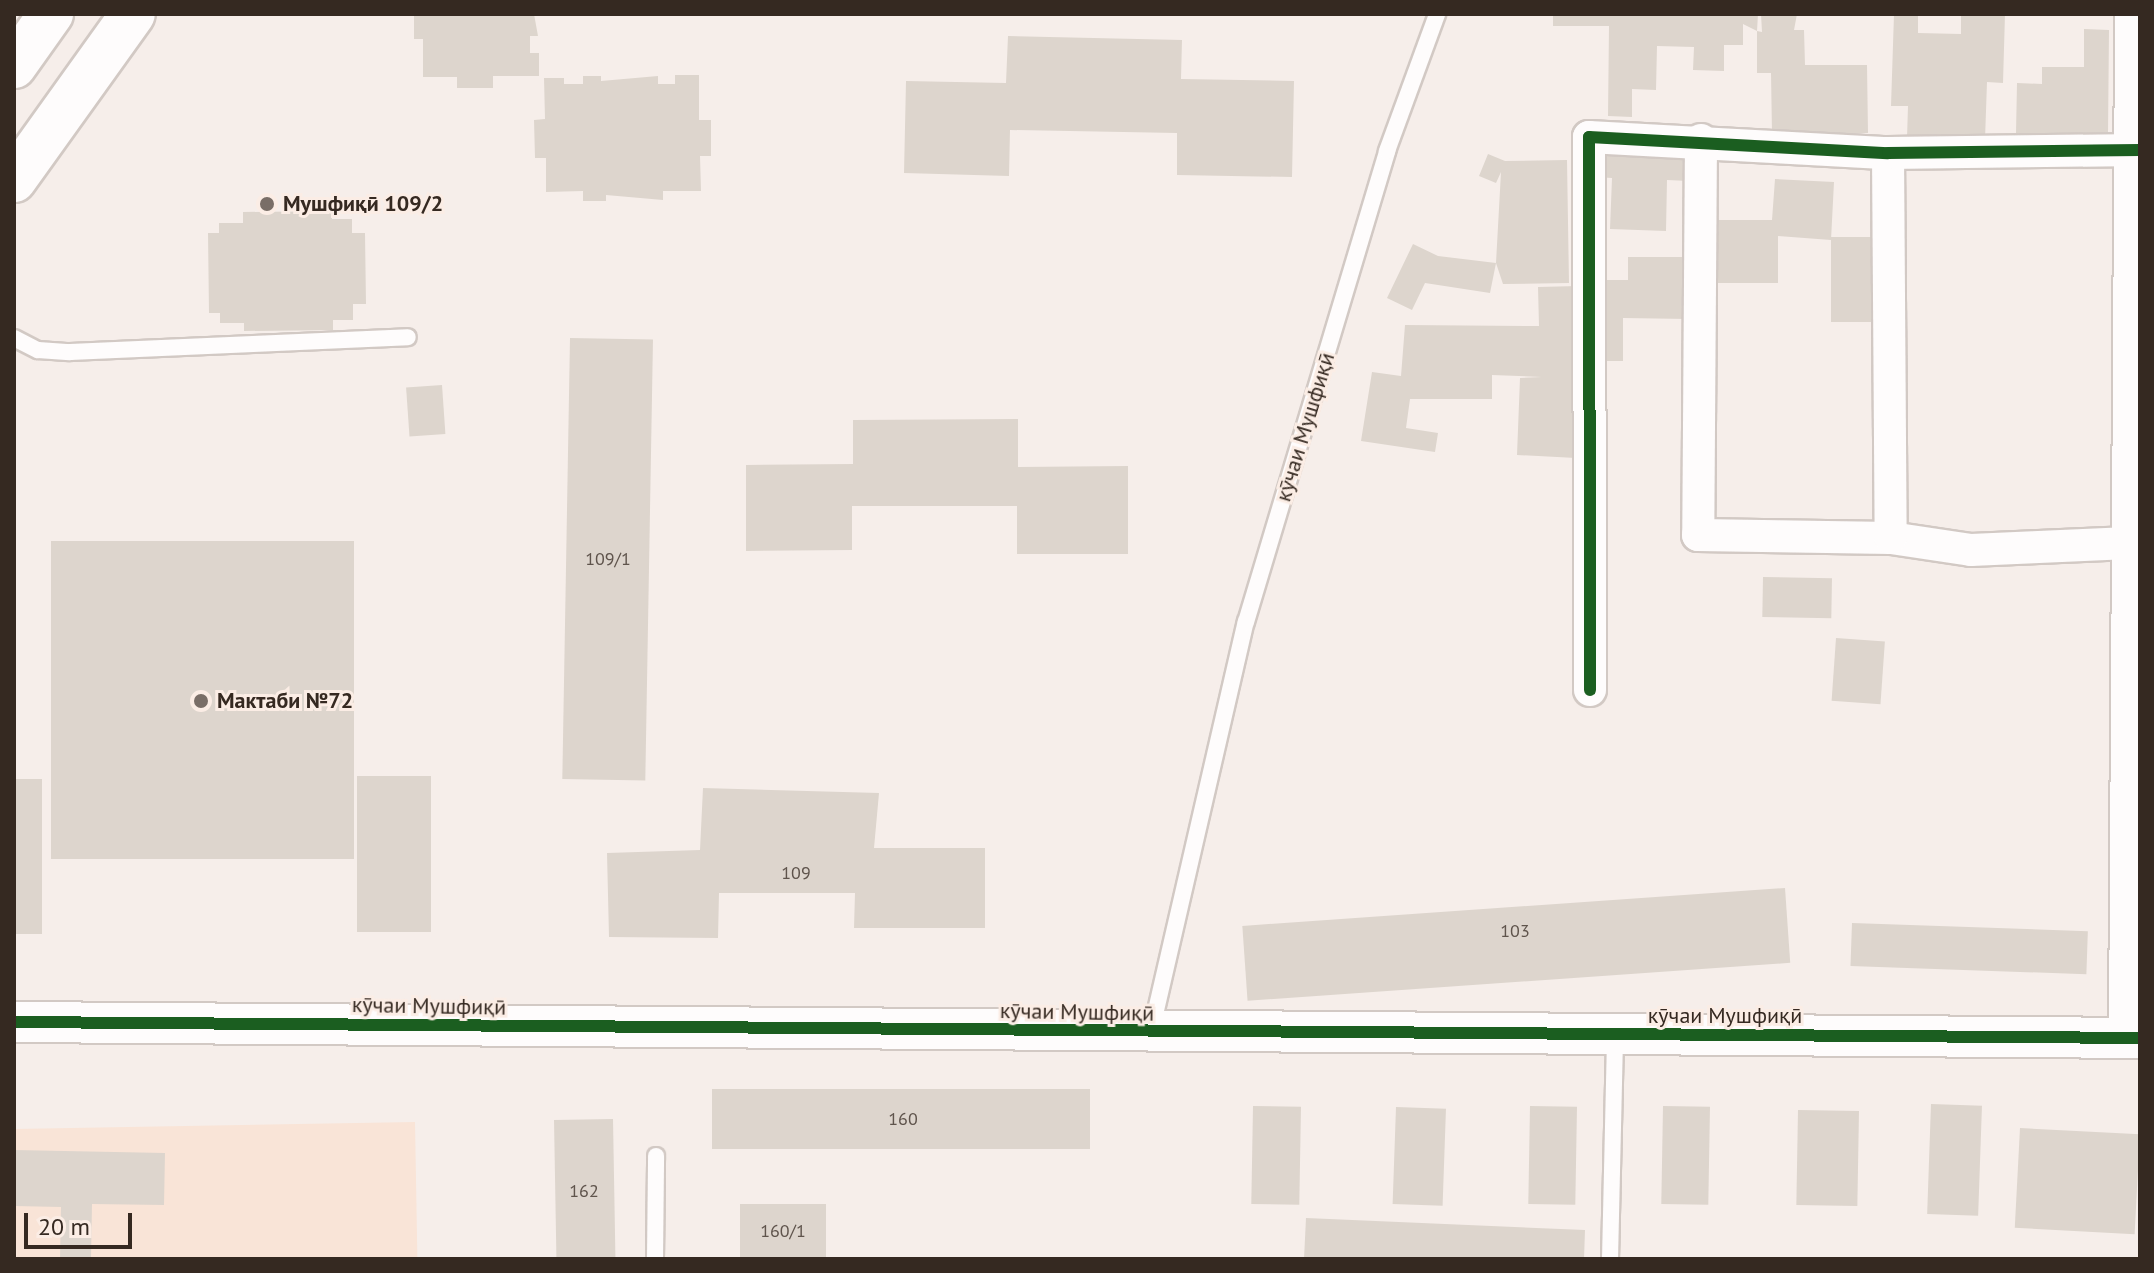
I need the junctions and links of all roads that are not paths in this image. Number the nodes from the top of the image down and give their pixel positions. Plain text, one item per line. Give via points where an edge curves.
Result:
1 (51, 14) edge
2 (133, 14) edge
3 (1437, 14) edge
4 (2131, 14) edge
5 (14, 66) edge
6 (1701, 140) junction
7 (2136, 150) edge
8 (1888, 153) junction
9 (14, 180) edge
10 (408, 337) dead end
11 (14, 338) edge
12 (1891, 538) junction
13 (2129, 543) junction
14 (1590, 690) dead end
15 (14, 1022) edge
16 (1151, 1033) junction
17 (1615, 1036) junction
18 (2132, 1038) edge
19 (656, 1156) dead end
20 (655, 1259) edge
21 (1610, 1259) edge

1 - 5 main road
2 - 9 main road
3 - 16 lane, кӯчаи Мушфиқӣ via 1387,151 1246,622
4 - 7 street
6 - 8 street
6 - 12 street via 1698,535
6 - 14 street via 1589,137
7 - 8 street
7 - 13 street
8 - 12 street
10 - 11 lane via 70,352 38,350
12 - 13 street via 1971,550
13 - 18 street
15 - 16 street, кӯчаи Мушфиқӣ
16 - 17 street, кӯчаи Мушфиқӣ
17 - 18 street, кӯчаи Мушфиқӣ
17 - 21 lane
19 - 20 lane

